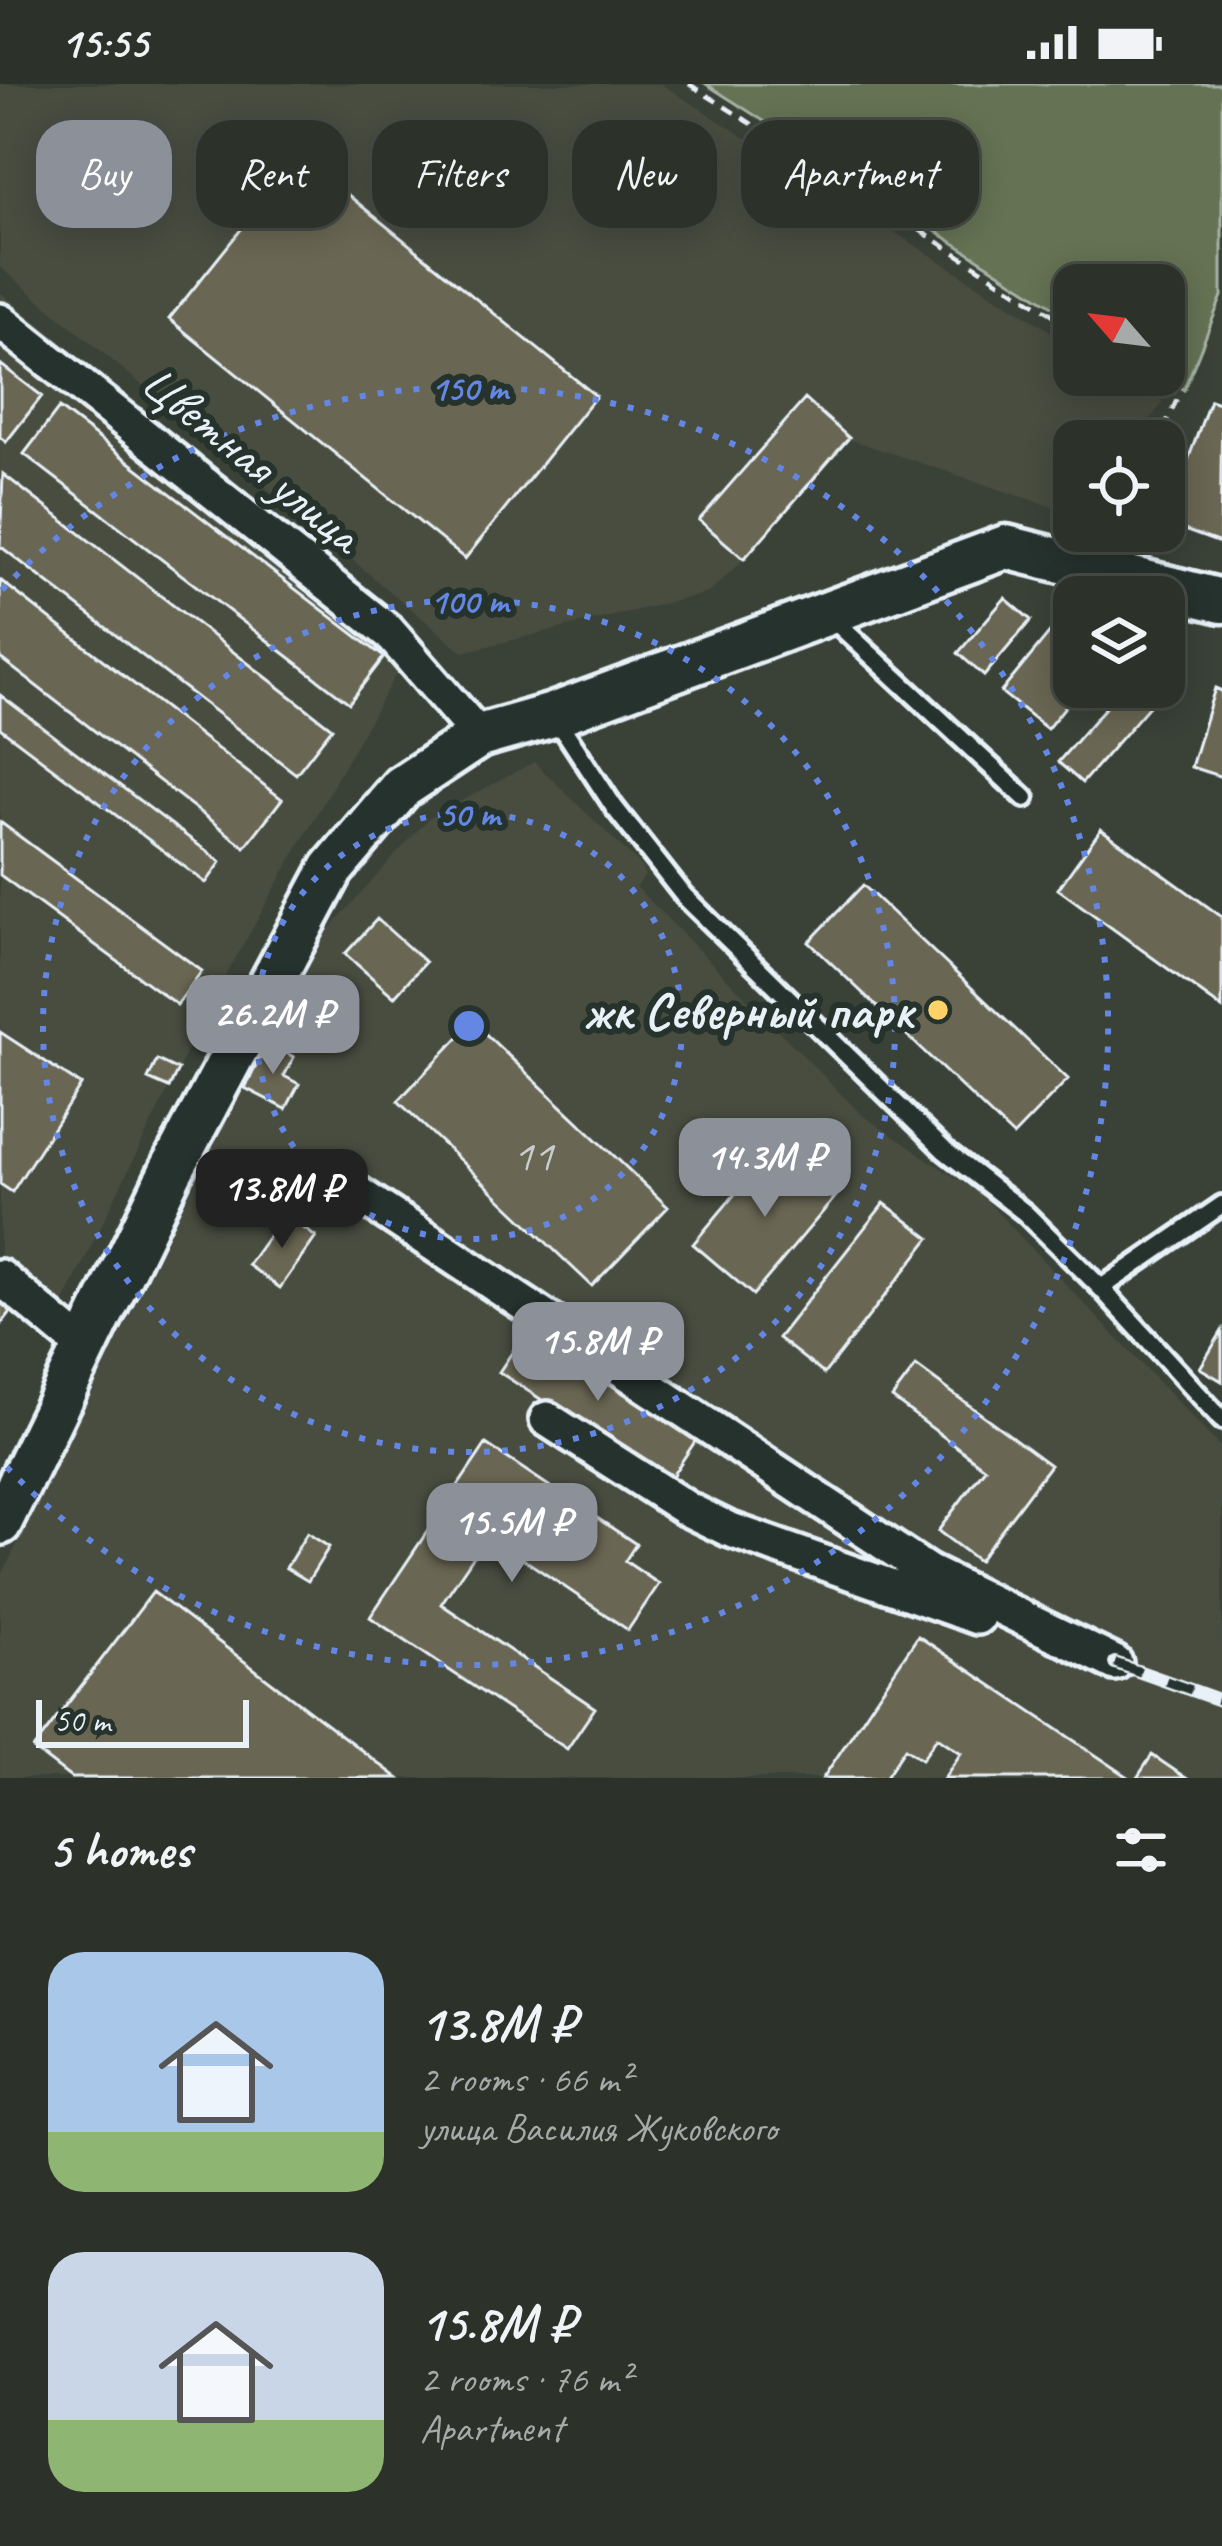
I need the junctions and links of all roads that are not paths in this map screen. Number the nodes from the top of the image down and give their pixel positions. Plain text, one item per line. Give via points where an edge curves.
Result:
1 (0, 321) edge
2 (1218, 595) edge
3 (828, 614) junction
4 (553, 715) junction
5 (479, 736) junction
6 (1025, 798) dead end
7 (354, 1191) dead end
8 (1222, 1205) edge
9 (0, 1277) edge
10 (1101, 1288) junction
11 (85, 1348) junction
12 (547, 1419) dead end
13 (1222, 1420) edge
14 (0, 1523) edge

1 - 5 street, Цветная улица via 389,632
2 - 3 street via 1006,547
3 - 4 street
3 - 6 lane
4 - 5 street
4 - 10 lane via 684,896 945,1151 1025,1213
5 - 11 street via 402,787 332,869
7 - 12 street via 928,1572 1115,1663 748,1538 687,1509
8 - 10 lane
9 - 11 street
10 - 13 lane
11 - 14 street

